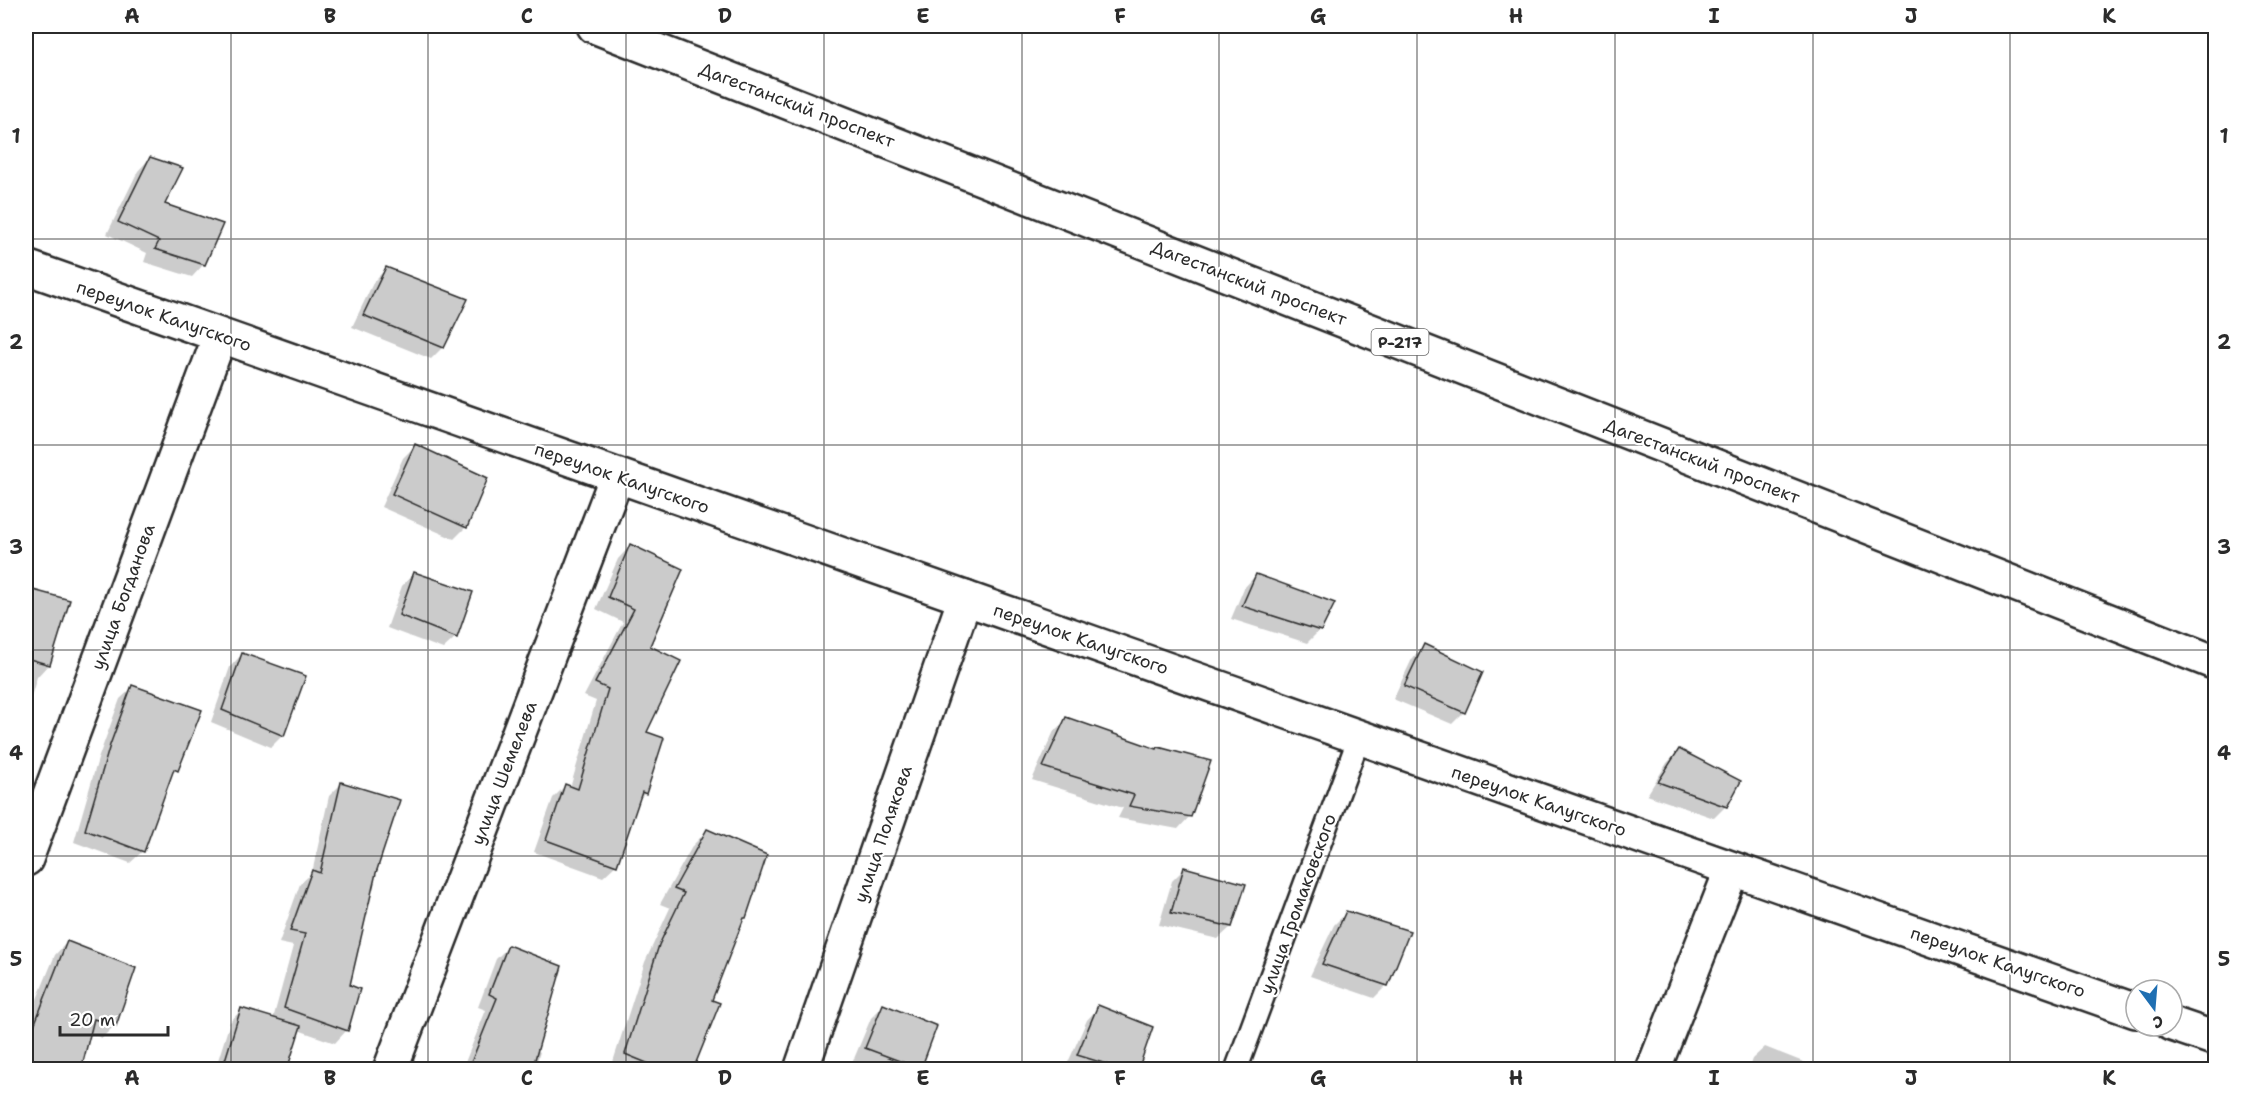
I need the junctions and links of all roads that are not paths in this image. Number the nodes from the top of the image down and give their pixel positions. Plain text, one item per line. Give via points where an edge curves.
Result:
1 (594, 26) edge
2 (26, 267) edge
3 (220, 336) junction
4 (617, 476) junction
5 (965, 598) junction
6 (2211, 661) edge
7 (1359, 738) junction
8 (26, 859) edge
9 (1732, 868) junction
10 (2124, 1007) edge
11 (2184, 1028) edge
12 (2216, 1039) edge
13 (390, 1070) edge
14 (801, 1070) edge
15 (1236, 1070) edge
16 (1653, 1070) edge

1 - 6 main road, Дагестанский проспект / Р-217
2 - 3 main road, переулок Калугского
3 - 4 main road, переулок Калугского
3 - 8 main road, улица Богданова
4 - 5 main road, переулок Калугского
4 - 13 main road, улица Шемелева
5 - 7 main road, переулок Калугского
5 - 14 main road, улица Полякова
7 - 9 main road, переулок Калугского
7 - 15 lane, улица Громаковского
9 - 10 main road, переулок Калугского
9 - 16 main road
11 - 12 main road

